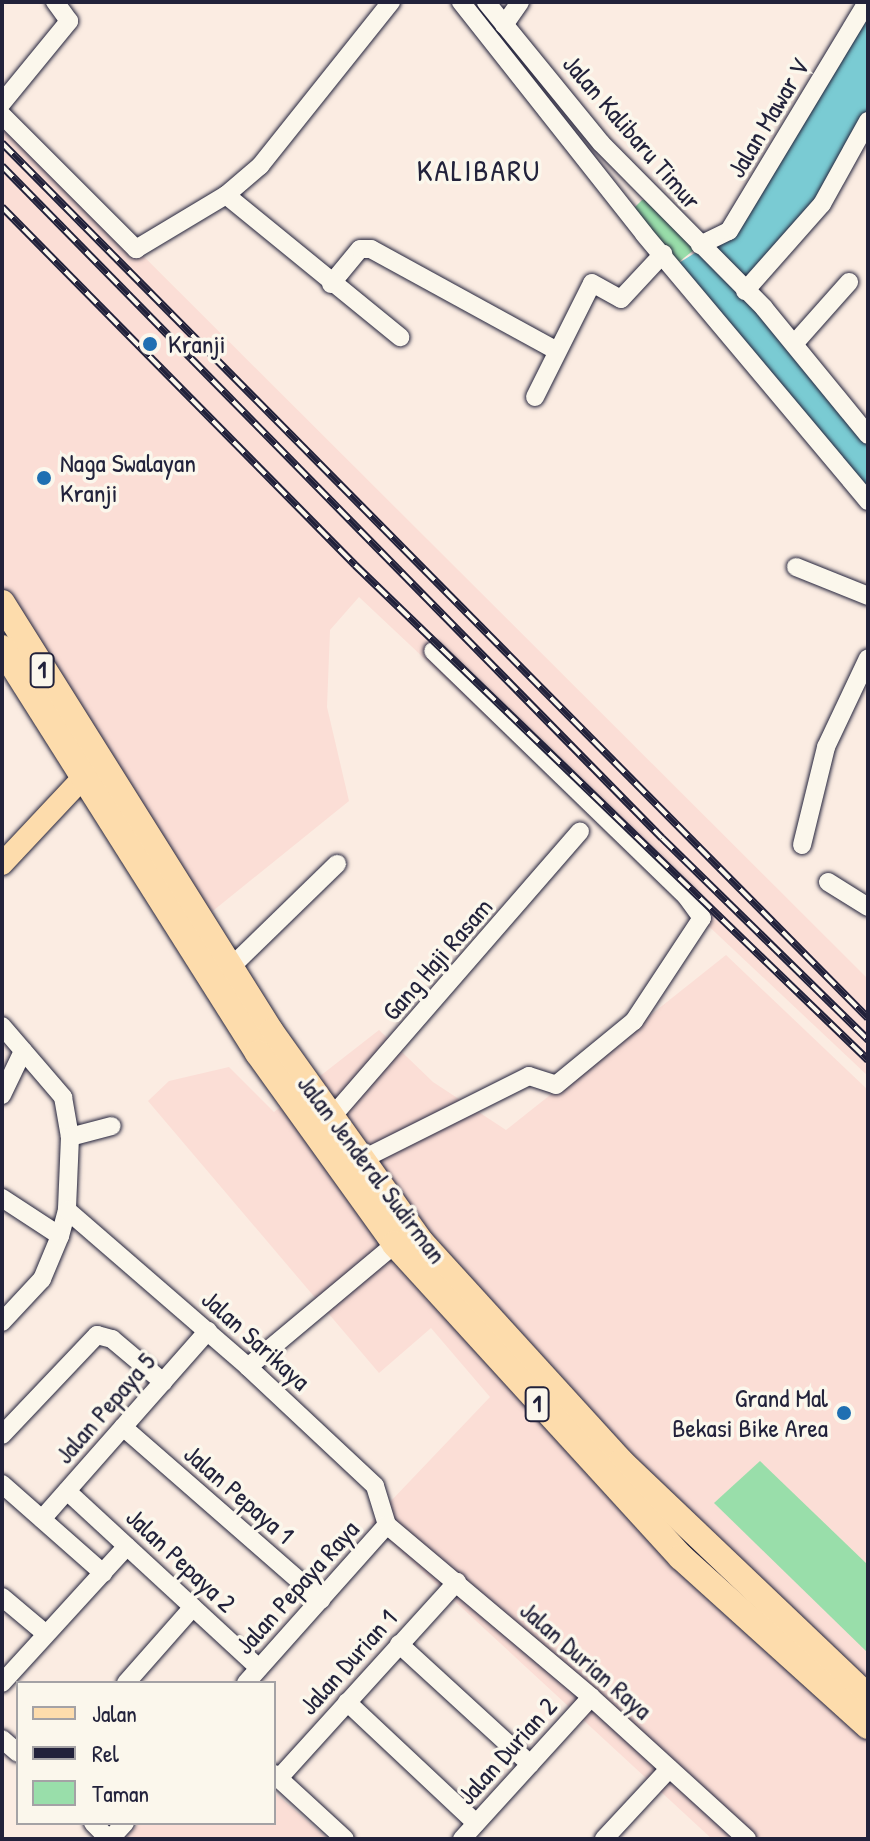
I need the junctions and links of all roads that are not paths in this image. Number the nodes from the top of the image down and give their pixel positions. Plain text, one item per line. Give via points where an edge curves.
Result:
1 (55, 2) edge
2 (391, 2) edge
3 (461, 2) edge
4 (486, 2) edge
5 (520, 2) edge
6 (867, 2) edge
7 (504, 25) junction
8 (2, 103) edge
9 (2, 115) edge
10 (868, 121) edge
11 (612, 154) junction
12 (591, 162) junction
13 (226, 195) junction
14 (654, 201) junction
15 (629, 213) junction
16 (700, 245) junction
17 (663, 254) junction
18 (849, 282) dead end
19 (331, 284) junction
20 (745, 291) junction
21 (400, 337) dead end
22 (794, 344) junction
23 (557, 351) junction
24 (535, 397) dead end
25 (868, 435) edge
26 (868, 501) edge
27 (796, 567) dead end
28 (868, 596) edge
29 (2, 603) edge
30 (2, 648) edge
31 (433, 651) dead end
32 (868, 658) edge
33 (92, 768) junction
34 (580, 831) dead end
35 (802, 845) dead end
36 (2, 864) edge
37 (337, 864) dead end
38 (828, 882) dead end
39 (868, 907) edge
40 (231, 967) junction
41 (2, 1026) edge
42 (254, 1026) junction
43 (23, 1051) junction
44 (2, 1095) edge
45 (330, 1119) junction
46 (112, 1126) dead end
47 (70, 1137) junction
48 (359, 1161) junction
49 (2, 1198) edge
50 (69, 1211) junction
51 (60, 1236) junction
52 (395, 1244) junction
53 (2, 1322) edge
54 (208, 1331) junction
55 (248, 1367) junction
56 (163, 1382) junction
57 (123, 1427) junction
58 (2, 1435) edge
59 (614, 1470) junction
60 (2, 1484) edge
61 (67, 1491) junction
62 (42, 1519) junction
63 (387, 1525) junction
64 (127, 1546) junction
65 (103, 1573) junction
66 (457, 1582) junction
67 (2, 1597) edge
68 (321, 1600) junction
69 (193, 1607) junction
70 (46, 1634) junction
71 (399, 1644) junction
72 (259, 1668) junction
73 (128, 1681) edge
74 (248, 1681) edge
75 (2, 1683) edge
76 (591, 1697) junction
77 (868, 1697) edge
78 (347, 1702) junction
79 (868, 1726) edge
80 (530, 1764) junction
81 (669, 1769) junction
82 (276, 1776) edge
83 (476, 1823) junction
84 (95, 1825) edge
85 (110, 1839) edge
86 (345, 1839) edge
87 (462, 1839) edge
88 (604, 1839) edge
89 (747, 1839) edge

1 - 8 street via 69,21
2 - 13 street via 280,144
3 - 12 street, Jalan Kalibaru Timur
4 - 7 street, Jalan Kalibaru Timur
5 - 7 street
6 - 16 street, Jalan Mawar V via 729,231
7 - 11 street, Jalan Kalibaru Timur
9 - 13 street via 133,249
10 - 20 street via 822,204
11 - 12 street via 606,161
11 - 14 street, Jalan Kalibaru Timur
12 - 15 street, Jalan Kalibaru Timur
13 - 19 street
14 - 15 street via 642,200
14 - 16 street, Jalan Kalibaru Timur
15 - 17 street, Jalan Kalibaru Timur
16 - 20 street, Jalan Kalibaru Timur
17 - 23 street via 621,299 592,283
17 - 26 street, Jalan Kalibaru Timur
18 - 22 street
19 - 21 street
19 - 23 street via 360,249 371,249
20 - 22 street, Jalan Kalibaru Timur
22 - 25 street, Jalan Kalibaru Timur
23 - 24 street
27 - 28 street
29 - 33 highway, Jalan Jenderal Sudirman / 1
30 - 33 highway, Jalan Jenderal Sudirman / 1
31 - 48 street via 686,896 702,918 634,1021 556,1085 529,1076
32 - 35 street via 826,747
33 - 36 main road
33 - 40 highway, Jalan Jenderal Sudirman / 1
33 - 42 highway, Jalan Jenderal Sudirman / 1
34 - 45 street, Gang Haji Rasam
37 - 40 street
38 - 39 street
40 - 42 highway, Jalan Jenderal Sudirman / 1
41 - 43 street
42 - 45 highway, Jalan Jenderal Sudirman / 1
42 - 52 highway, Jalan Jenderal Sudirman / 1
43 - 44 street
43 - 47 street via 63,1097
45 - 48 highway, Jalan Jenderal Sudirman / 1
46 - 47 street
47 - 50 street
48 - 59 highway, Jalan Jenderal Sudirman / 1
49 - 51 street
50 - 51 street
50 - 54 street, Jalan Sarikaya
51 - 53 street via 42,1279
52 - 55 street
52 - 59 highway, Jalan Jenderal Sudirman / 1
54 - 55 street, Jalan Sarikaya
54 - 56 street, Jalan Pepaya 5
55 - 63 street, Jalan Sarikaya via 375,1486
56 - 57 street, Jalan Pepaya 5
56 - 58 street via 112,1339 97,1335
57 - 61 street, Jalan Pepaya 5
57 - 68 street, Jalan Pepaya 1
59 - 77 highway, Jalan Jenderal Sudirman / 1
59 - 79 highway, Jalan Jenderal Sudirman / 1 via 722,1596
60 - 62 street
61 - 62 street, Jalan Pepaya 5
61 - 64 street, Jalan Pepaya 2
62 - 65 street
63 - 66 street, Jalan Durian Raya
63 - 68 street, Jalan Pepaya Raya
64 - 65 street
64 - 69 street, Jalan Pepaya 2
65 - 70 street
66 - 71 street, Jalan Durian 1
66 - 76 street, Jalan Durian Raya
67 - 70 street
68 - 72 street, Jalan Pepaya Raya
69 - 72 street, Jalan Pepaya 2
69 - 73 street
70 - 75 street
71 - 78 street, Jalan Durian 1
71 - 80 street
72 - 74 street, Jalan Pepaya Raya
76 - 80 street, Jalan Durian 2
76 - 81 street, Jalan Durian Raya
78 - 82 street, Jalan Durian 1
78 - 83 street
80 - 83 street, Jalan Durian 2
81 - 88 street
81 - 89 street, Jalan Durian Raya
82 - 86 street
83 - 87 street, Jalan Durian 2
84 - 85 street

